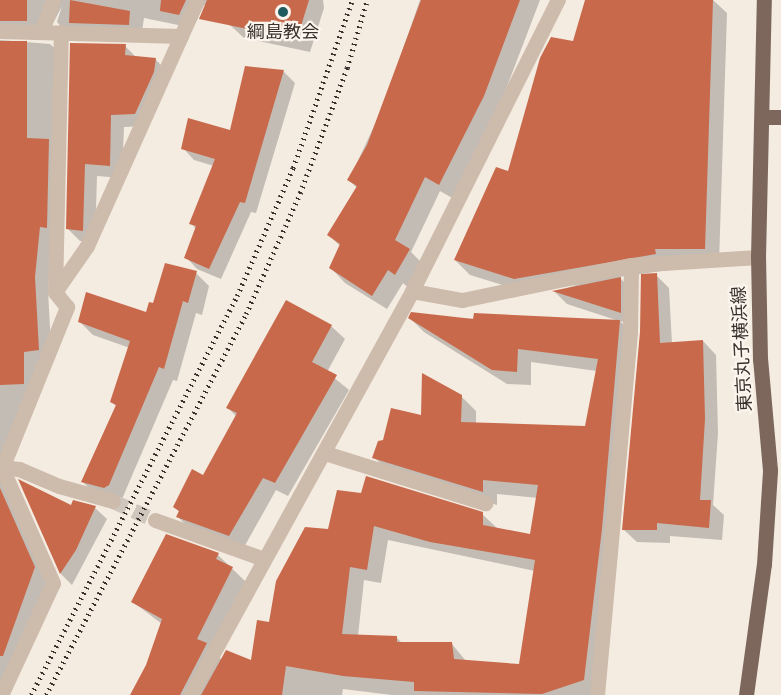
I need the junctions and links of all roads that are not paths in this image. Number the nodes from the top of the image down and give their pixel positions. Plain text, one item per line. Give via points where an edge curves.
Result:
1 (53, 0) edge
2 (197, 0) edge
3 (558, 0) edge
4 (764, 0) edge
5 (0, 31) edge
6 (41, 32) junction
7 (61, 32) junction
8 (181, 36) junction
9 (762, 117) junction
10 (781, 117) edge
11 (758, 257) junction
12 (631, 265) junction
13 (412, 291) junction
14 (54, 292) junction
15 (325, 453) junction
16 (1, 468) edge
17 (113, 501) tunnel mouth
18 (485, 503) dead end
19 (155, 520) tunnel mouth
20 (264, 559) junction
21 (1, 695) edge
22 (190, 695) edge
23 (597, 695) edge
24 (746, 695) edge

1 - 6 street
2 - 8 street
3 - 13 street
4 - 9 main road, 東京丸子横浜線
5 - 6 street
6 - 7 street
7 - 8 street
7 - 14 street
8 - 14 street via 87,246
9 - 10 main road
9 - 11 main road, 東京丸子横浜線
11 - 12 street
11 - 24 main road, 東京丸子横浜線 via 760,359 770,470 764,564
12 - 13 street via 462,300
12 - 23 street via 630,331
13 - 15 street
14 - 16 street via 67,307
15 - 18 street
15 - 20 street
16 - 17 street via 19,469 59,486
16 - 21 street via 53,583
19 - 20 street
20 - 22 street

